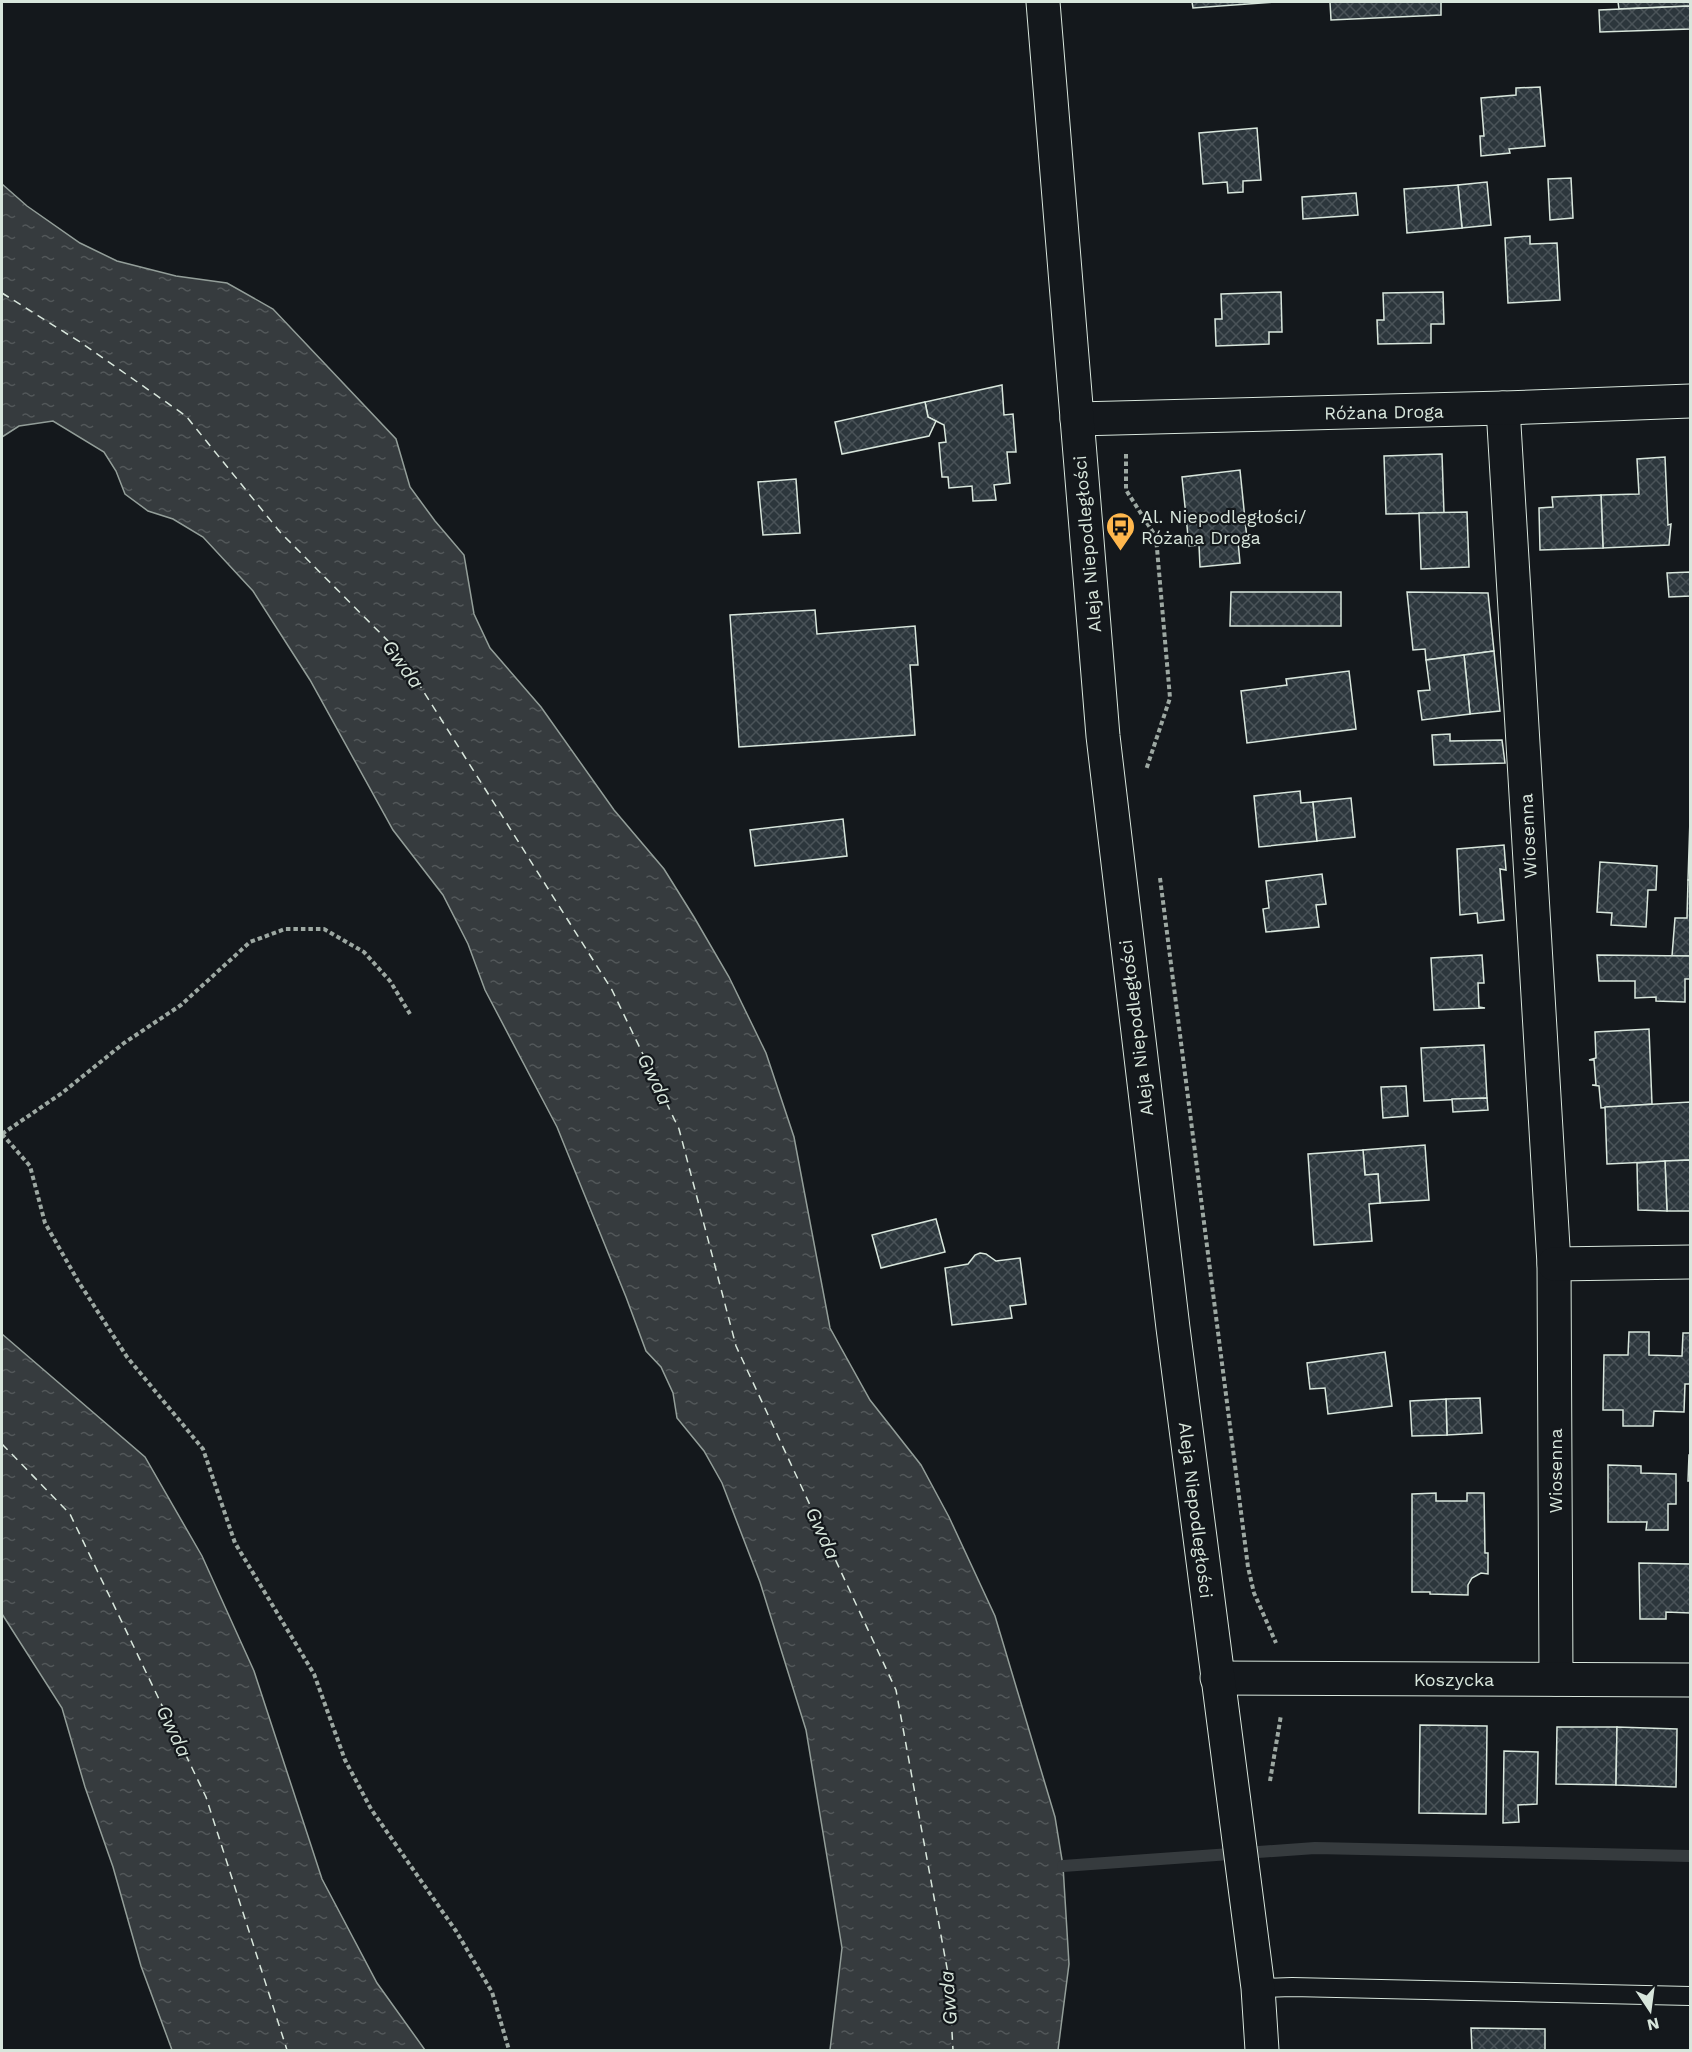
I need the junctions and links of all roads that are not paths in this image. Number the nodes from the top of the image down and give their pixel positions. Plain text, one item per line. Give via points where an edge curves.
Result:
1 (1043, 2) edge
2 (1690, 401) edge
3 (1503, 408) junction
4 (1077, 419) junction
5 (1690, 1262) edge
6 (1554, 1264) junction
7 (1217, 1678) junction
8 (1556, 1679) junction
9 (1690, 1680) edge
10 (1258, 1988) junction
11 (1690, 1996) edge
12 (1262, 2050) edge

1 - 4 street, Aleja Niepodległości
2 - 3 street, Różana Droga
3 - 4 street, Różana Droga
3 - 6 street, Wiosenna
4 - 7 street, Aleja Niepodległości via 1103,736
5 - 6 street
6 - 8 street, Wiosenna
7 - 8 street, Koszycka
7 - 10 street, Aleja Niepodległości
8 - 9 street, Koszycka
10 - 11 lane
10 - 12 street, Aleja Niepodległości

